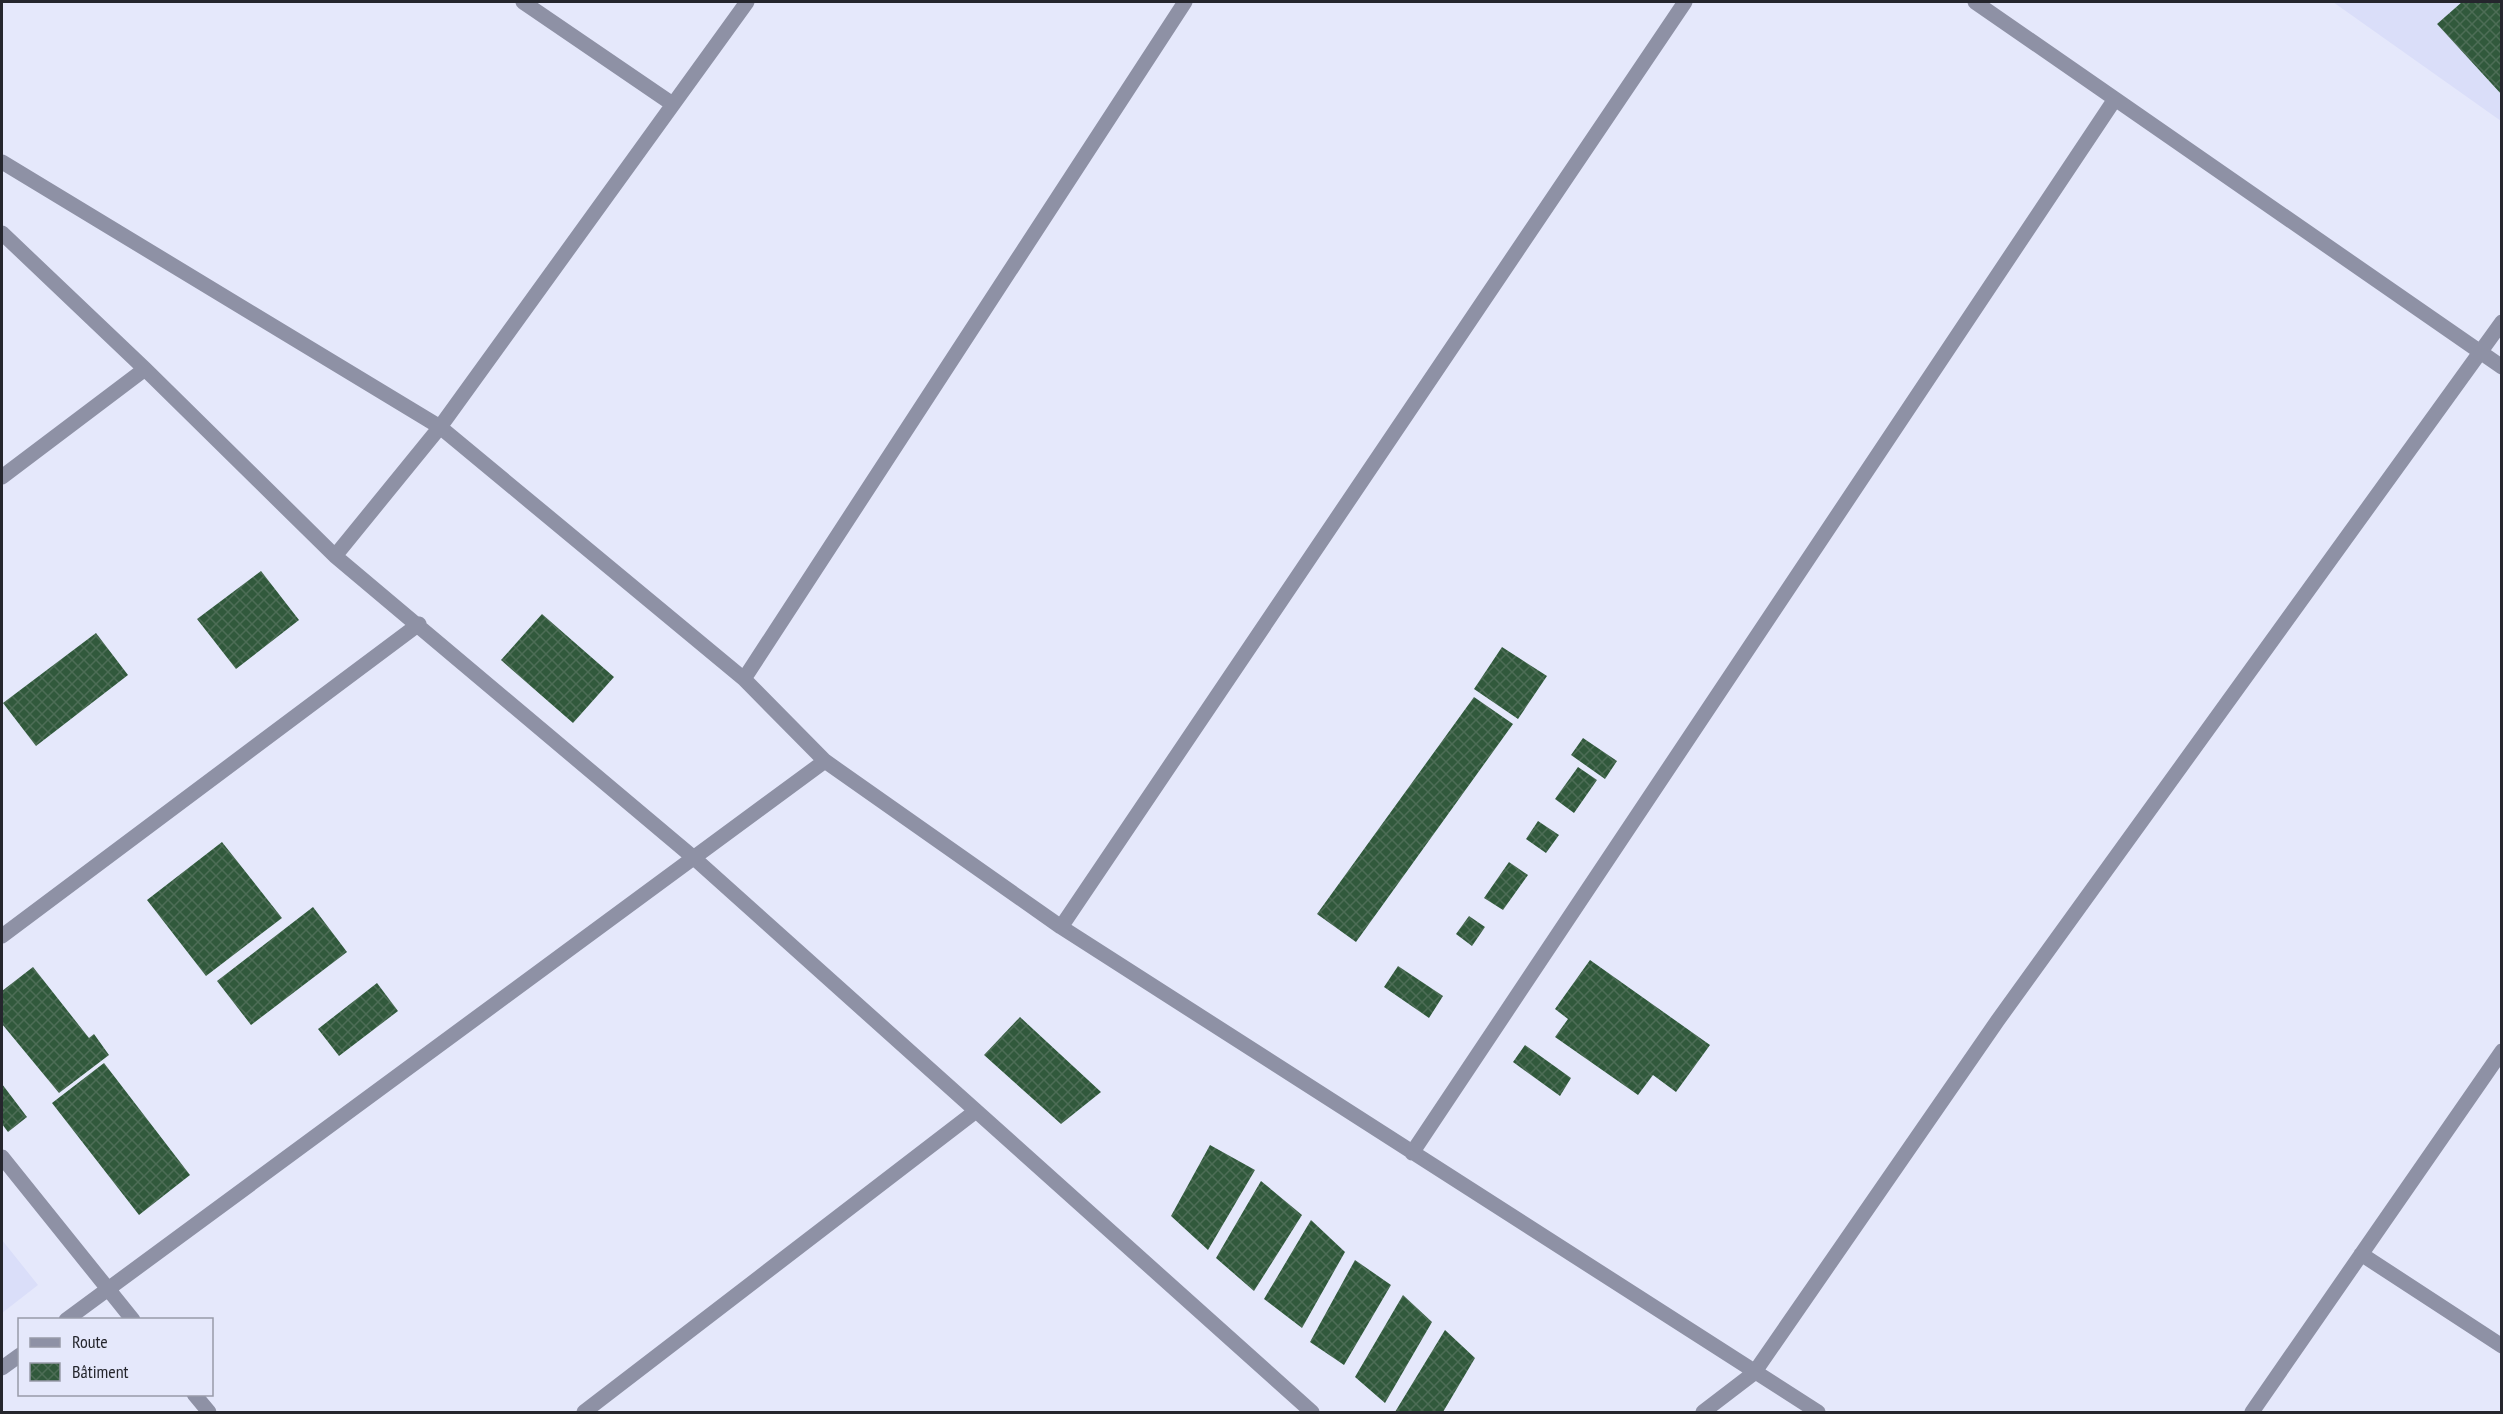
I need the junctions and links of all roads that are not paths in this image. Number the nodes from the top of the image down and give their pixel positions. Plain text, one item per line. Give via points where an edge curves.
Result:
1 (523, 2) edge
2 (747, 2) edge
3 (1185, 2) edge
4 (1685, 2) edge
5 (1975, 2) edge
6 (2115, 99) junction
7 (671, 103) junction
8 (2, 162) edge
9 (2, 233) edge
10 (2502, 322) edge
11 (2480, 352) junction
12 (2502, 367) edge
13 (145, 369) junction
14 (440, 427) junction
15 (2, 477) edge
16 (335, 556) junction
17 (419, 624) junction
18 (744, 679) junction
19 (825, 761) junction
20 (694, 858) junction
21 (1061, 927) junction
22 (2, 936) edge
23 (2502, 1051) edge
24 (976, 1111) junction
25 (1412, 1153) junction
26 (2, 1157) edge
27 (2361, 1254) junction
28 (108, 1288) junction
29 (69, 1318) edge
30 (131, 1318) edge
31 (2502, 1346) edge
32 (18, 1356) edge
33 (2, 1368) edge
34 (1754, 1373) junction
35 (195, 1396) edge
36 (595, 1409) edge
37 (208, 1413) edge
38 (1312, 1413) edge
39 (1703, 1413) edge
40 (1818, 1413) edge
41 (2252, 1413) edge

1 - 7 street
2 - 7 street
3 - 18 street
4 - 21 street
5 - 6 street
6 - 11 street
6 - 25 street
7 - 14 street
8 - 14 street
9 - 13 street
10 - 11 street
11 - 12 street
11 - 34 street via 2005,1011
13 - 15 street
13 - 16 street
14 - 16 street
14 - 18 street
16 - 17 street
17 - 20 street
17 - 22 street
18 - 19 street
19 - 20 street
19 - 21 street
20 - 24 street
20 - 28 street
21 - 25 street
23 - 27 street
24 - 36 street
24 - 38 street
25 - 34 street
26 - 28 street
27 - 31 street
27 - 41 street
28 - 29 street
28 - 30 street
32 - 33 street
34 - 39 street
34 - 40 street
35 - 37 street

